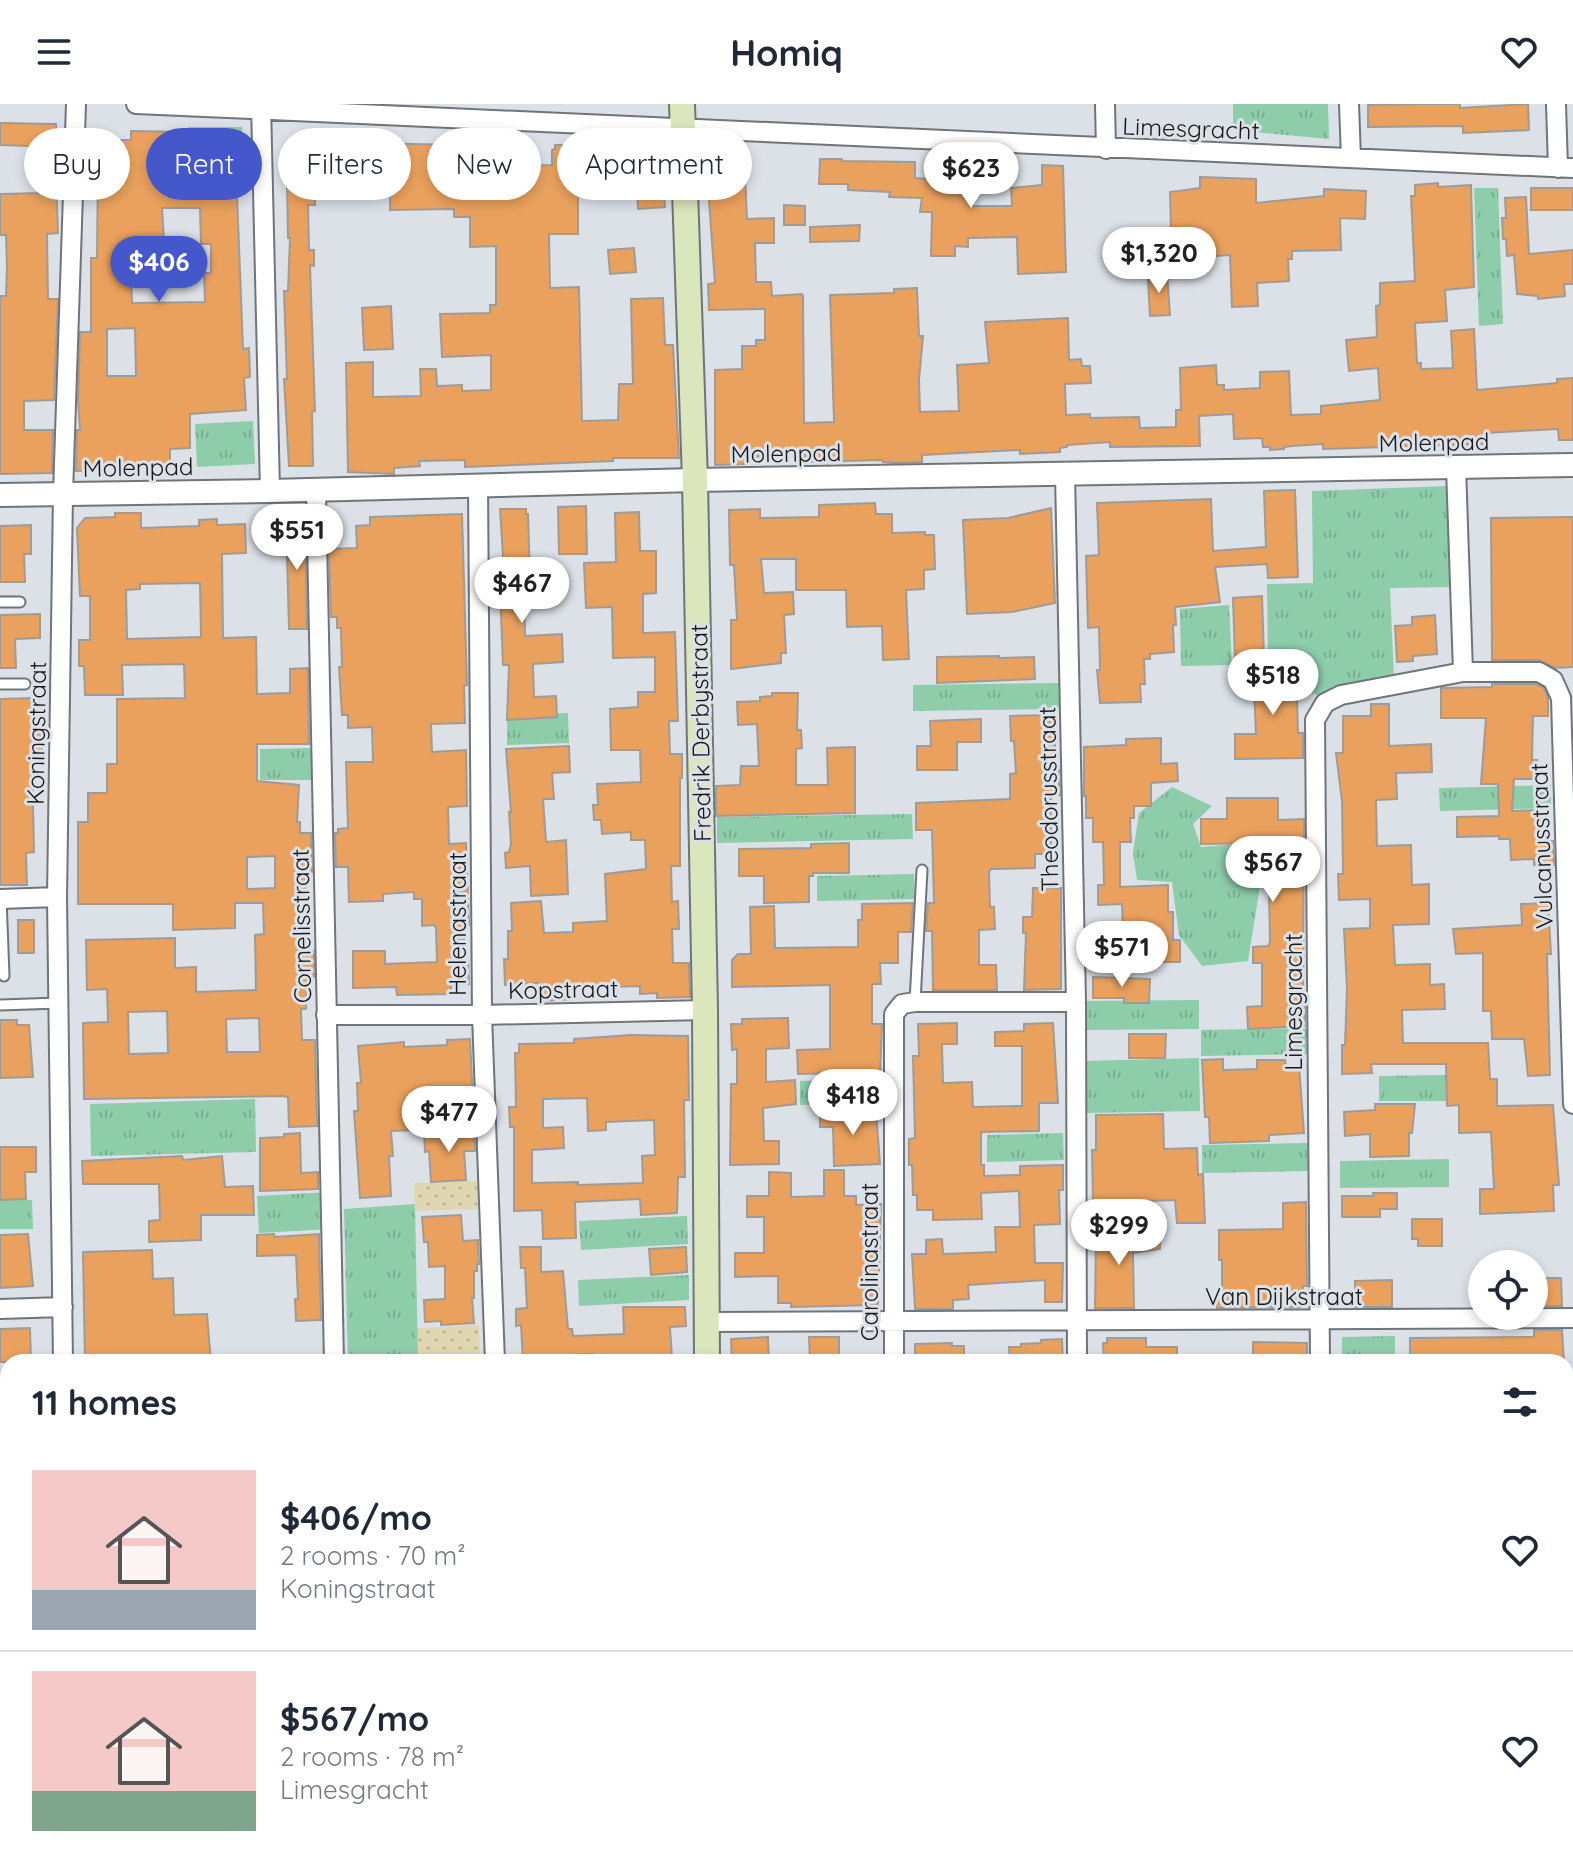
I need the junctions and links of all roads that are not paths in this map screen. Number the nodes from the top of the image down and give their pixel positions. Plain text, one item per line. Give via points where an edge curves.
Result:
1 (76, 104) edge
2 (136, 104) edge
3 (682, 104) edge
4 (1105, 104) edge
5 (1349, 104) edge
6 (1556, 104) edge
7 (261, 106) edge
8 (665, 128) edge
9 (683, 128) edge
10 (752, 132) edge
11 (1106, 149) junction
12 (1351, 158) junction
13 (1565, 168) edge
14 (685, 200) edge
15 (1573, 465) edge
16 (1456, 467) junction
17 (1065, 474) junction
18 (695, 480) junction
19 (478, 485) junction
20 (316, 490) junction
21 (270, 491) junction
22 (63, 494) junction
23 (0, 495) edge
24 (0, 602) edge
25 (20, 602) dead end
26 (1463, 672) junction
27 (0, 684) edge
28 (25, 684) dead end
29 (922, 870) dead end
30 (57, 897) junction
31 (0, 898) edge
32 (4, 976) dead end
33 (915, 1002) junction
34 (1076, 1002) junction
35 (59, 1003) junction
36 (0, 1005) edge
37 (705, 1010) junction
38 (326, 1015) junction
39 (482, 1015) junction
40 (1573, 1104) edge
41 (63, 1307) junction
42 (0, 1309) edge
43 (1573, 1318) edge
44 (893, 1320) junction
45 (1076, 1320) junction
46 (1319, 1321) junction
47 (707, 1322) junction
48 (63, 1354) edge
49 (334, 1354) edge
50 (495, 1354) edge
51 (707, 1354) edge
52 (894, 1354) edge
53 (1077, 1354) edge
54 (1320, 1354) edge

1 - 22 street, Koningstraat
2 - 7 street, Limesgracht
3 - 9 main road, Fredrik Derbystraat
4 - 11 street
5 - 12 street
6 - 13 street
7 - 8 street, Limesgracht
7 - 21 street
10 - 11 street, Limesgracht
11 - 12 street, Limesgracht
12 - 13 street, Limesgracht
14 - 18 main road, Fredrik Derbystraat
15 - 16 street, Molenpad
16 - 17 street, Molenpad
16 - 26 street
17 - 18 street, Molenpad
17 - 34 street, Theodorusstraat
18 - 19 street, Molenpad
18 - 37 main road, Fredrik Derbystraat
19 - 20 street, Molenpad
19 - 39 street, Helenastraat
20 - 21 street, Molenpad
20 - 38 street, Cornelisstraat
21 - 22 street, Molenpad
22 - 23 street, Molenpad
22 - 30 street, Koningstraat
24 - 25 lane
26 - 40 street, Vulcanusstraat via 1539,672 1553,680 1561,698
26 - 46 street, Limesgracht via 1341,695 1325,703 1315,720
27 - 28 lane
29 - 33 lane
30 - 31 street
30 - 35 street, Koningstraat
31 - 32 lane
33 - 34 street
33 - 44 street, Carolinastraat via 902,1004 894,1014
34 - 45 street, Theodorusstraat
35 - 36 lane
35 - 41 street, Koningstraat
37 - 39 street, Kopstraat
37 - 47 main road, Fredrik Derbystraat
38 - 39 street, Kopstraat
38 - 49 street, Cornelisstraat
39 - 50 street, Helenastraat
41 - 42 street
41 - 48 street, Koningstraat
43 - 46 street, Van Dijkstraat
44 - 45 street, Van Dijkstraat
44 - 47 street, Van Dijkstraat
44 - 52 street, Carolinastraat
45 - 46 street, Van Dijkstraat
45 - 53 street, Theodorusstraat
46 - 54 street, Limesgracht
47 - 51 main road, Fredrik Derbystraat

